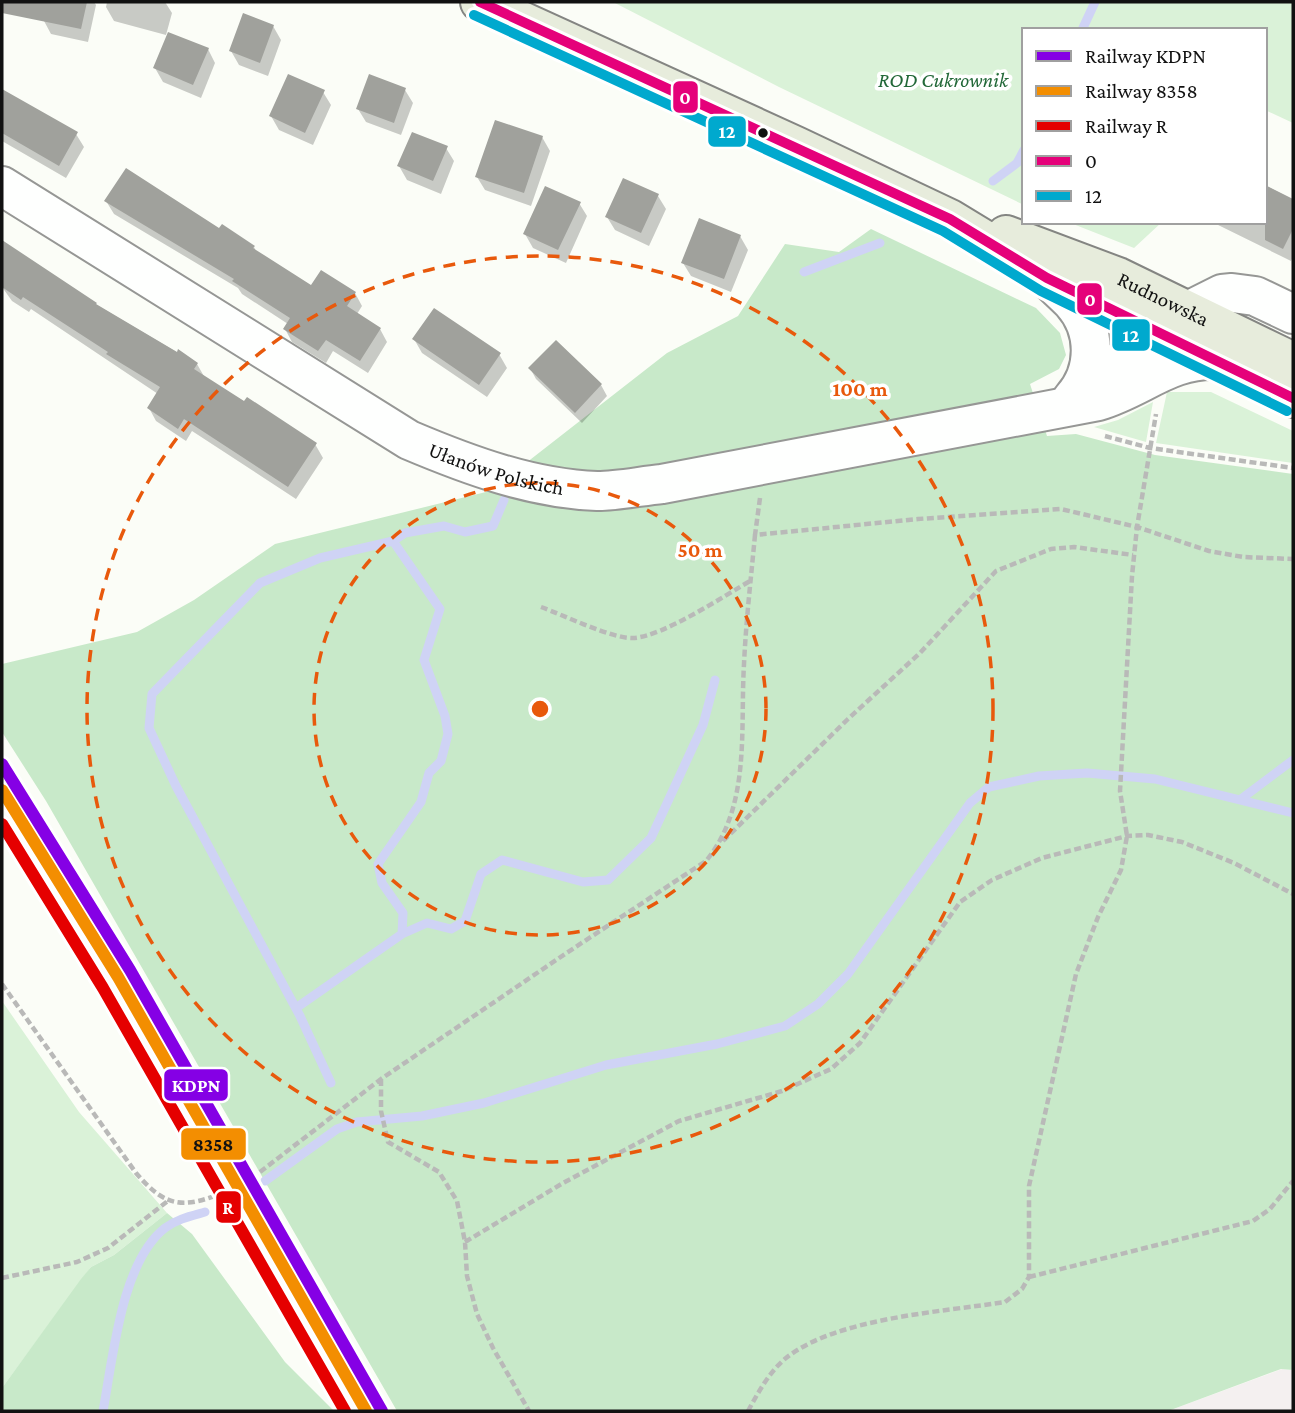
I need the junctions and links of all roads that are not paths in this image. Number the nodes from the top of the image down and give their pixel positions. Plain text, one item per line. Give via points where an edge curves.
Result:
1 (480, 2) edge
2 (2, 186) edge
3 (950, 219) junction
4 (1047, 278) junction
5 (1293, 314) edge
6 (1173, 321) junction
7 (1217, 360) junction
8 (1293, 362) edge
9 (1293, 398) edge
10 (1060, 409) junction

1 - 3 main road, Rudnowska
2 - 10 street, Ułanów Polskich via 409,440 451,458 545,485 598,491 662,484
3 - 4 main road, Rudnowska
3 - 6 main road, Rudnowska via 1118,276
4 - 6 main road, Rudnowska
4 - 10 street via 1073,303 1084,321 1091,348 1088,376
5 - 6 street, Ułanów Polskich via 1255,296 1232,293
6 - 7 main road, Rudnowska
6 - 8 main road, Rudnowska
6 - 10 street, Ułanów Polskich
7 - 9 main road, Rudnowska
7 - 10 street, Ułanów Polskich via 1175,365 1121,395

